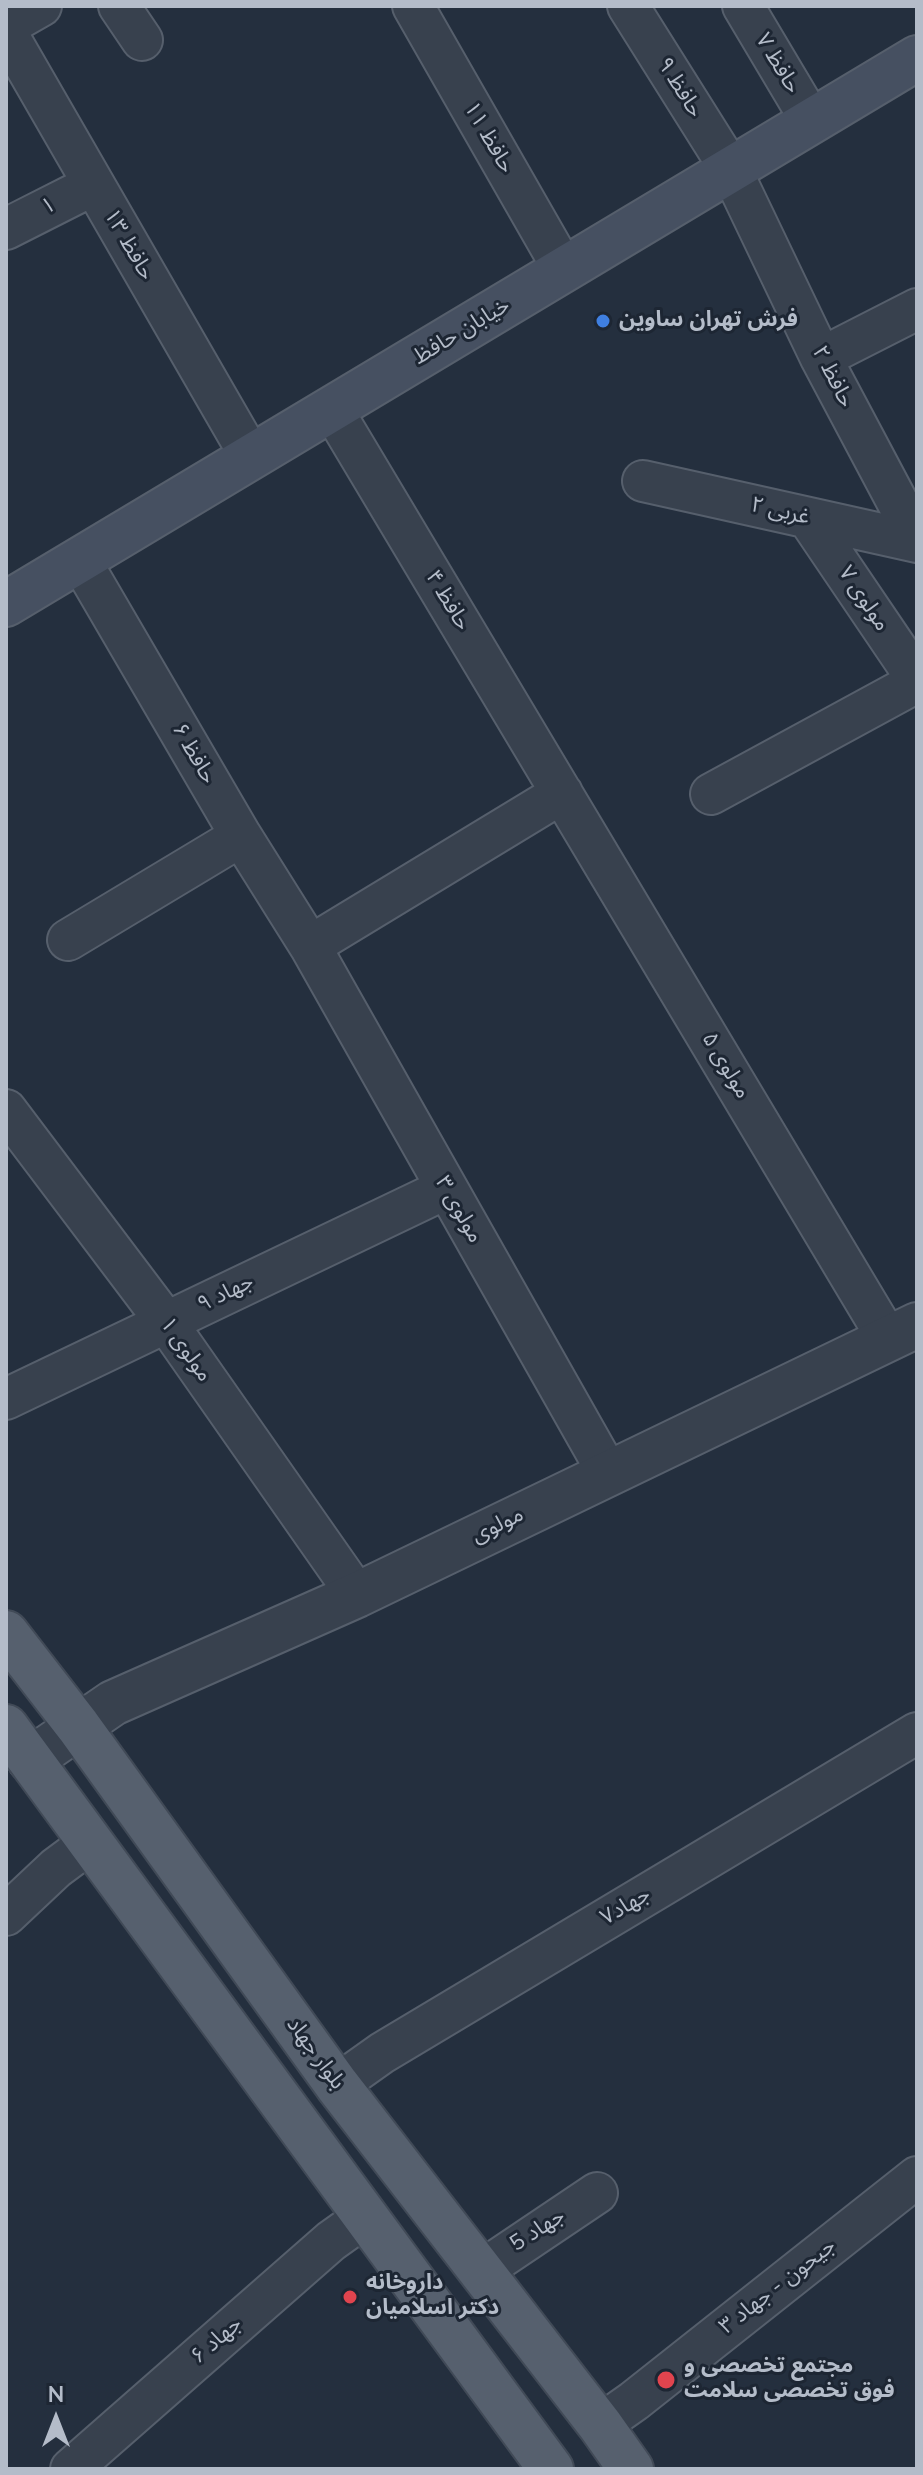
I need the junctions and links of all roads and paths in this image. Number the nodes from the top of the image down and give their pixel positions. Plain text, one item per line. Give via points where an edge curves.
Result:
1 (41, 6) edge
2 (119, 6) edge
3 (413, 6) edge
4 (628, 6) edge
5 (743, 6) edge
6 (6, 29) edge
7 (142, 40) dead end
8 (917, 58) edge
9 (812, 122) junction
10 (731, 170) junction
11 (93, 185) junction
12 (6, 229) edge
13 (564, 270) junction
14 (917, 309) edge
15 (821, 358) junction
16 (332, 409) junction
17 (251, 457) junction
18 (643, 481) dead end
19 (808, 518) junction
20 (917, 540) edge
21 (80, 560) junction
22 (6, 604) edge
23 (917, 681) edge
24 (562, 793) junction
25 (711, 794) dead end
26 (241, 836) junction
27 (68, 940) dead end
28 (310, 946) junction
29 (6, 1110) edge
30 (445, 1189) junction
31 (166, 1322) junction
32 (902, 1332) edge
33 (6, 1399) edge
34 (608, 1473) junction
35 (357, 1595) junction
36 (6, 1633) edge
37 (78, 1726) junction
38 (917, 1733) edge
39 (18, 1743) edge
40 (91, 1842) junction
41 (6, 1915) edge
42 (337, 2085) junction
43 (917, 2177) edge
44 (597, 2193) dead end
45 (366, 2216) junction
46 (481, 2271) junction
47 (600, 2425) junction
48 (71, 2469) edge
49 (551, 2469) edge
50 (631, 2469) edge

1 - 6 street
2 - 7 street
3 - 13 street, حافظ ۱۱
4 - 10 street, حافظ ۹
5 - 9 street, حافظ ۷
6 - 11 street, حافظ ۱۳
8 - 9 main road, خیابان حافظ
9 - 10 main road, خیابان حافظ
10 - 13 main road, خیابان حافظ
10 - 15 street, حافظ ۲
11 - 12 street, ۱
11 - 17 street, حافظ ۱۳
13 - 16 main road, خیابان حافظ
14 - 15 street
15 - 20 street, حافظ ۲
16 - 17 main road, خیابان حافظ
16 - 24 street, حافظ ۴
17 - 21 main road, خیابان حافظ
18 - 19 street, غربی ۲
19 - 20 street, غربی ۲
19 - 23 street, مولوی ۷
21 - 22 main road, خیابان حافظ
21 - 26 street, حافظ ۶
23 - 25 street
24 - 28 street
24 - 32 street, مولوی ۵
26 - 27 street
26 - 28 street, حافظ ۶
28 - 30 street, مولوی ۳
29 - 31 street, مولوی ۱
30 - 31 street, جهاد ۹
30 - 34 street, مولوی ۳
31 - 33 street, جهاد ۹
31 - 35 street, مولوی ۱
32 - 34 street, مولوی
34 - 35 street, مولوی
35 - 37 street, مولوی via 113,1703
36 - 37 main road, بلوار جهاد
37 - 39 street, مولوی
37 - 42 main road, بلوار جهاد
38 - 42 street, جهاد۷ via 382,2053
39 - 40 main road
40 - 41 street
40 - 45 main road
42 - 46 main road, بلوار جهاد
43 - 47 street, جیحون - جهاد ۳
44 - 46 street, جهاد 5
45 - 48 street, جهاد ۶
45 - 49 main road
46 - 47 main road, بلوار جهاد
47 - 50 main road, بلوار جهاد

